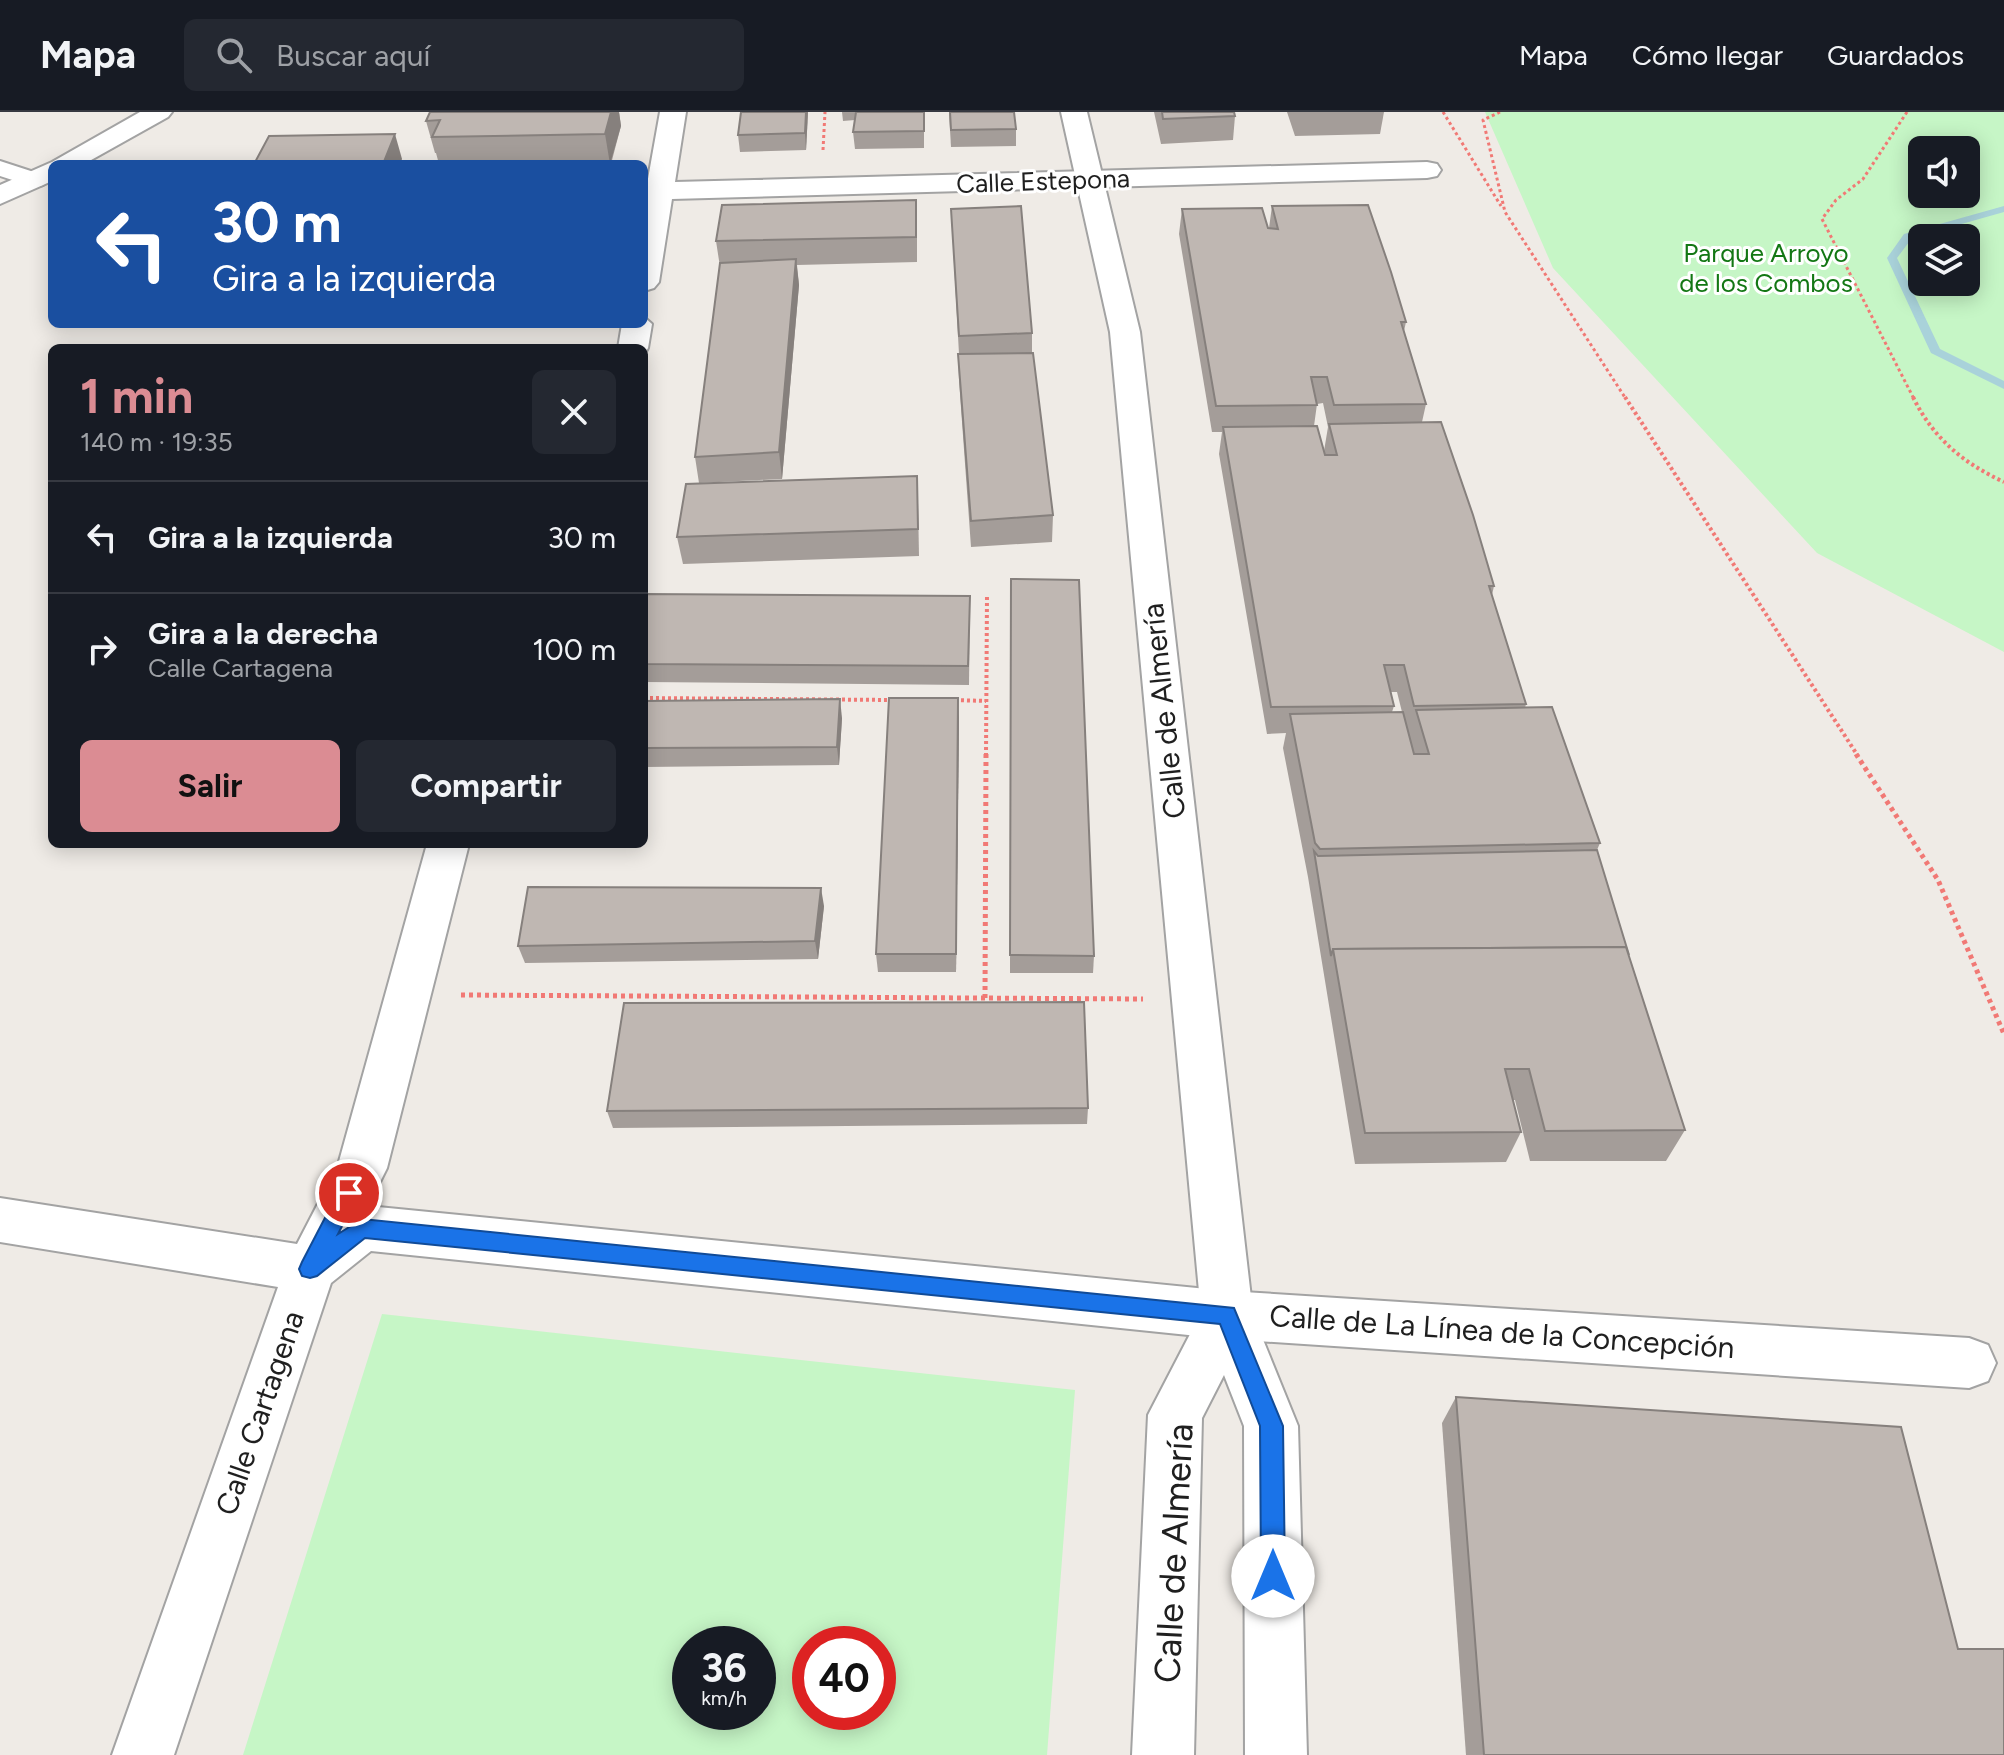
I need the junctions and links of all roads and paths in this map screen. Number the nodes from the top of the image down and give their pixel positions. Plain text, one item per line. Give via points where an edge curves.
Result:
1 (159, 112) edge
2 (673, 112) edge
3 (1074, 112) edge
4 (1443, 112) edge
5 (1500, 112) edge
6 (1907, 112) edge
7 (71, 160) edge
8 (0, 168) edge
9 (1427, 170) dead end
10 (43, 175) edge
11 (1090, 179) junction
12 (660, 191) junction
13 (0, 196) edge
14 (1505, 212) junction
15 (648, 259) edge
16 (2004, 482) edge
17 (987, 595) dead end
18 (648, 698) edge
19 (908, 700) edge
20 (939, 700) edge
21 (986, 701) junction
22 (447, 848) edge
23 (408, 994) junction
24 (985, 998) junction
25 (1194, 1000) junction
26 (2004, 1034) edge
27 (0, 1220) edge
28 (310, 1269) junction
29 (1227, 1315) junction
30 (1969, 1363) dead end
31 (143, 1755) edge
32 (1163, 1755) edge
33 (1276, 1755) edge

1 - 7 street
2 - 12 street
3 - 11 street, Calle de Almería
4 - 14 path
5 - 14 path via 1483,120
6 - 16 path via 1863,179 1822,219 1927,425 1976,469
8 - 10 street
9 - 11 street, Calle Estepona
10 - 13 street
11 - 12 street, Calle Estepona
11 - 25 street, Calle de Almería via 1125,332
12 - 15 street
14 - 26 path via 1938,880
17 - 21 path
18 - 19 path
20 - 21 path
21 - 24 path
22 - 23 street, Calle Cartagena
23 - 24 path
23 - 28 street, Calle Cartagena via 362,1168
24 - 25 path
25 - 29 street, Calle de Almería
27 - 28 street
28 - 29 street, Calle de La Línea de la Concepción via 362,1228
28 - 31 street, Calle Cartagena
29 - 30 street, Calle de La Línea de la Concepción
29 - 32 street, Calle de Almería via 1175,1415
29 - 33 street, Calle de Almería via 1271,1426

